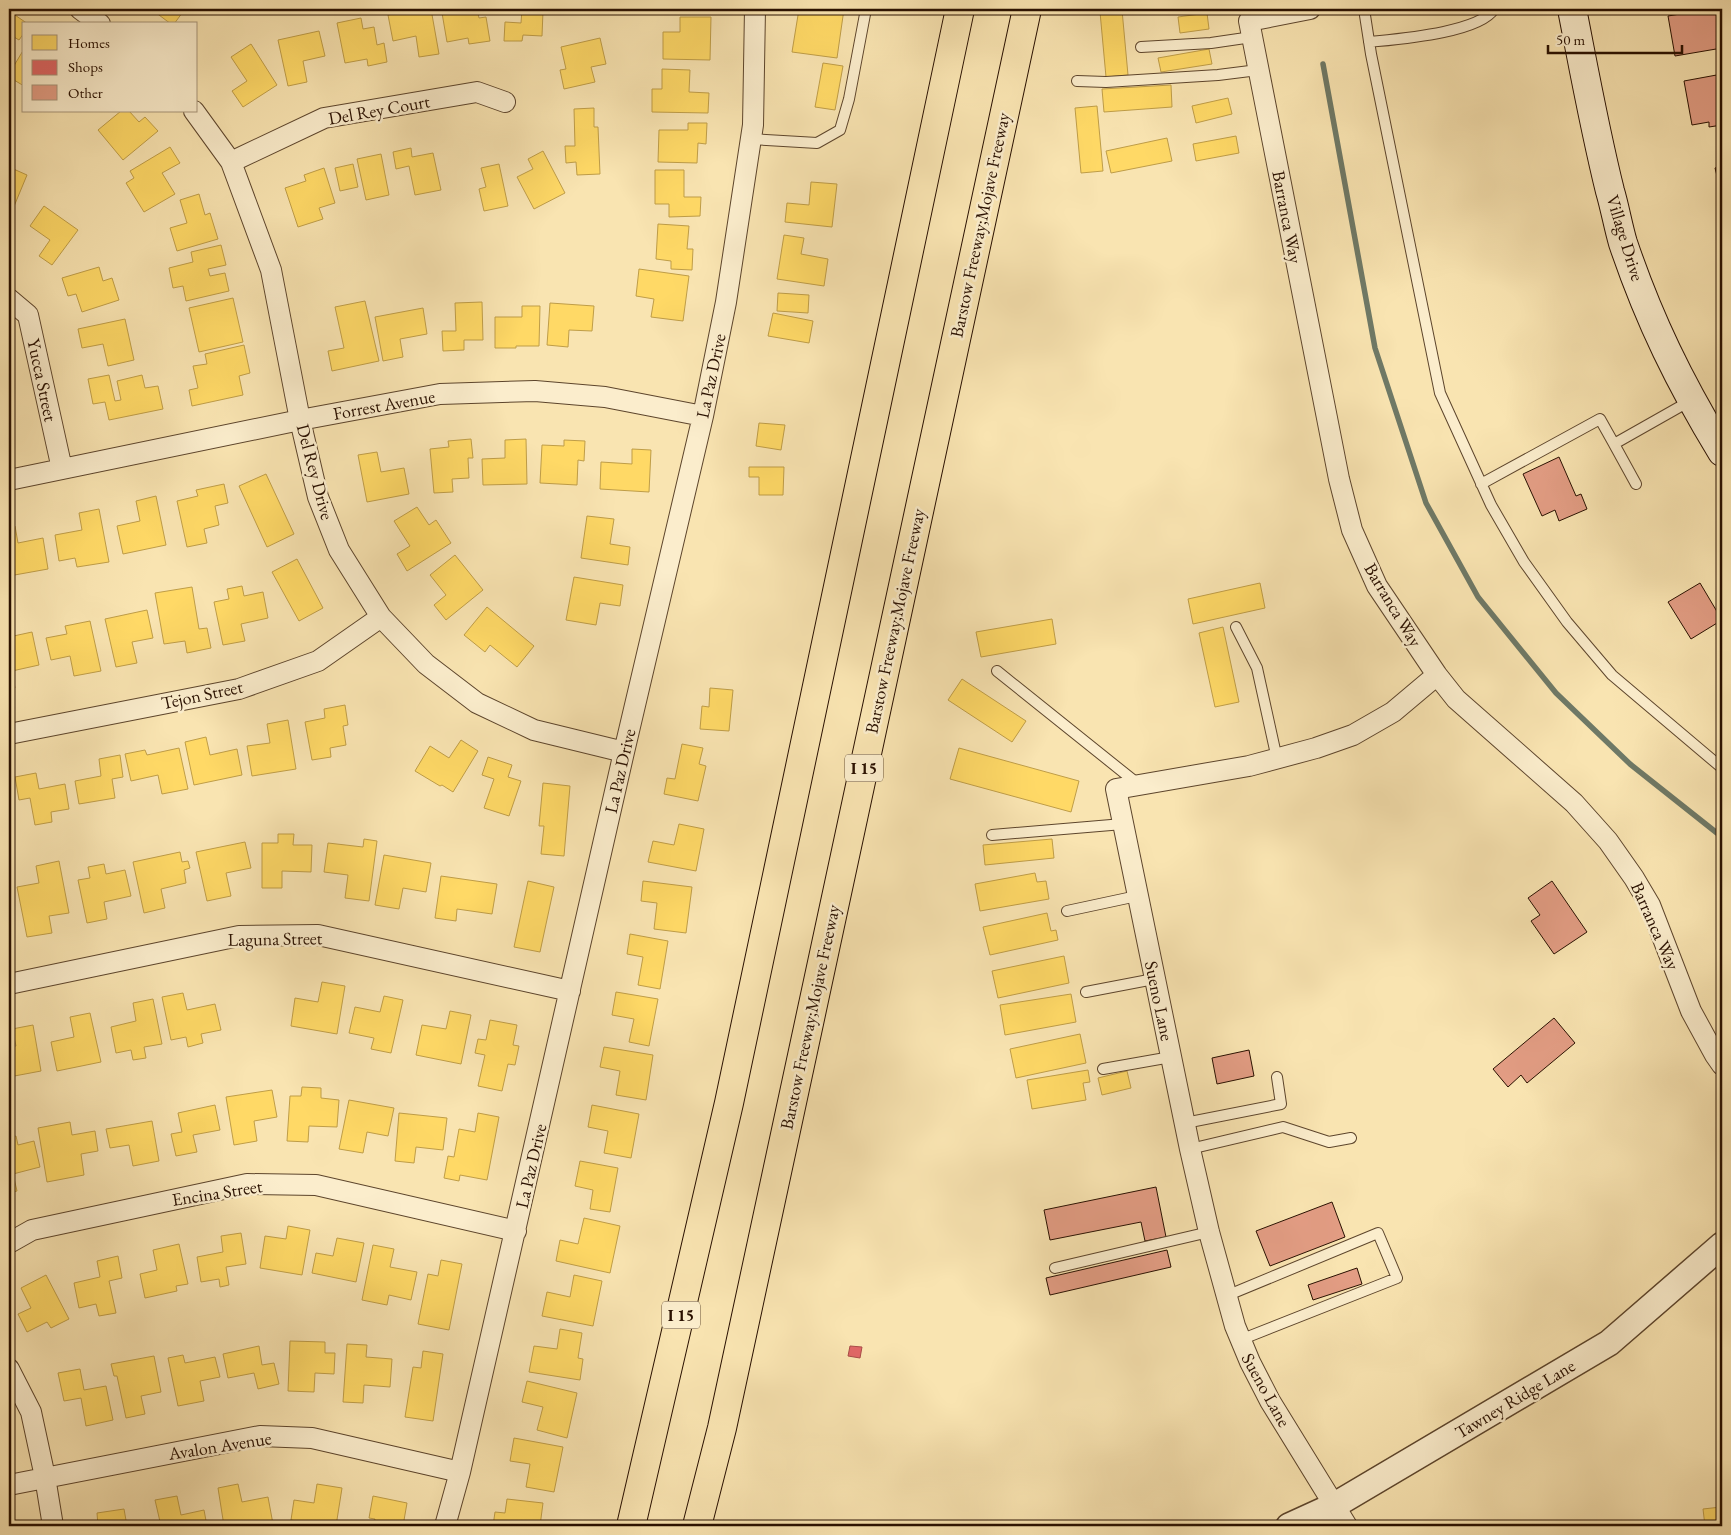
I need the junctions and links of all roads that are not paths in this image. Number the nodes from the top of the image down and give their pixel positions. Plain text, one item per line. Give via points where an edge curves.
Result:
1 (80, 9) edge
2 (756, 9) edge
3 (866, 9) edge
4 (960, 9) edge
5 (1027, 9) edge
6 (1310, 9) edge
7 (1364, 9) edge
8 (1494, 9) edge
9 (1572, 9) edge
10 (1258, 21) edge
11 (97, 22) edge
12 (1369, 42) junction
13 (1141, 48) dead end
14 (1258, 70) junction
15 (1077, 81) dead end
16 (505, 102) dead end
17 (195, 112) edge
18 (751, 138) junction
19 (231, 162) junction
20 (9, 299) edge
21 (1691, 400) junction
22 (703, 416) junction
23 (300, 420) junction
24 (1614, 444) junction
25 (1722, 452) edge
26 (62, 469) junction
27 (9, 480) edge
28 (1481, 484) junction
29 (1636, 484) dead end
30 (381, 617) junction
31 (1236, 627) dead end
32 (997, 671) dead end
33 (1437, 676) junction
34 (9, 734) edge
35 (624, 752) junction
36 (1277, 758) junction
37 (1722, 768) edge
38 (1139, 785) junction
39 (1123, 824) junction
40 (992, 835) dead end
41 (1137, 896) junction
42 (1067, 911) dead end
43 (1154, 979) junction
44 (9, 984) edge
45 (570, 991) junction
46 (1086, 992) dead end
47 (1171, 1057) junction
48 (1722, 1065) edge
49 (1103, 1069) dead end
50 (1276, 1077) dead end
51 (1184, 1123) junction
52 (1351, 1138) dead end
53 (1190, 1149) junction
54 (516, 1231) junction
55 (1209, 1232) junction
56 (9, 1243) edge
57 (1722, 1245) edge
58 (1056, 1268) dead end
59 (1226, 1296) junction
60 (1240, 1340) junction
61 (9, 1369) edge
62 (460, 1472) junction
63 (45, 1477) junction
64 (9, 1485) edge
65 (1335, 1505) junction
66 (53, 1526) edge
67 (445, 1526) edge
68 (631, 1526) edge
69 (697, 1526) edge
70 (1289, 1526) edge
71 (1347, 1526) edge

1 - 11 street
2 - 18 street, La Paz Drive
3 - 18 lane via 840,130 817,143
4 - 68 highway, I 15 via 729,1103
5 - 69 highway, Barstow Freeway;Mojave Freeway / I 15 via 722,1428
6 - 10 street
7 - 12 lane
8 - 12 lane via 1473,24 1425,36
9 - 21 main road, Village Drive via 1603,164 1623,241 1648,312
10 - 13 lane via 1211,43
10 - 14 street, Barranca Way
12 - 28 lane via 1440,393
14 - 15 lane via 1115,82
14 - 33 street, Barranca Way via 1339,479 1352,530 1377,586
16 - 19 street, Del Rey Court via 477,92 324,118
17 - 19 street, Del Rey Drive
18 - 22 street, La Paz Drive via 726,302
19 - 23 street, Del Rey Drive via 271,270
20 - 26 street, Yucca Street via 28,315
21 - 24 lane
21 - 25 main road, Village Drive
22 - 23 street, Forrest Avenue via 605,397 535,391 440,394
22 - 35 street, La Paz Drive
23 - 26 street, Forrest Avenue
23 - 30 street, Del Rey Drive via 318,498 338,550
24 - 28 lane via 1600,419
24 - 29 lane
26 - 27 street, Forrest Avenue
28 - 37 lane via 1524,562 1567,622 1612,675
30 - 34 street, Tejon Street via 318,661 239,689
30 - 35 street, Del Rey Drive via 426,664 477,703 534,730
31 - 36 lane via 1257,668
32 - 38 lane
33 - 36 street, Sueno Lane via 1393,712 1353,735
33 - 48 street, Barranca Way via 1456,699 1574,803 1608,841 1650,905 1691,1011
35 - 45 street, La Paz Drive
36 - 38 street, Sueno Lane
38 - 39 street, Sueno Lane via 1116,789
39 - 40 lane
39 - 41 street, Sueno Lane
41 - 42 lane
41 - 43 street, Sueno Lane
43 - 46 lane
43 - 47 street, Sueno Lane
44 - 45 street, Laguna Street via 239,936 318,934
45 - 54 street, La Paz Drive
47 - 49 lane
47 - 51 street, Sueno Lane
50 - 51 lane via 1281,1104
51 - 53 street, Sueno Lane
52 - 53 lane via 1329,1142 1283,1127
53 - 55 street, Sueno Lane
54 - 56 street, Encina Street via 316,1184 247,1184 32,1230
54 - 62 street, La Paz Drive
55 - 58 lane
55 - 59 street, Sueno Lane
57 - 65 street, Tawney Ridge Lane via 1609,1343
59 - 60 street, Sueno Lane
59 - 60 lane via 1378,1233 1397,1278
60 - 65 street, Sueno Lane via 1270,1401
61 - 63 street via 31,1412
62 - 63 street, Avalon Avenue via 312,1438 260,1436
62 - 67 street, La Paz Drive
63 - 64 street, Avalon Avenue
63 - 66 street
65 - 70 street, Tawney Ridge Lane
65 - 71 street, Sueno Lane

